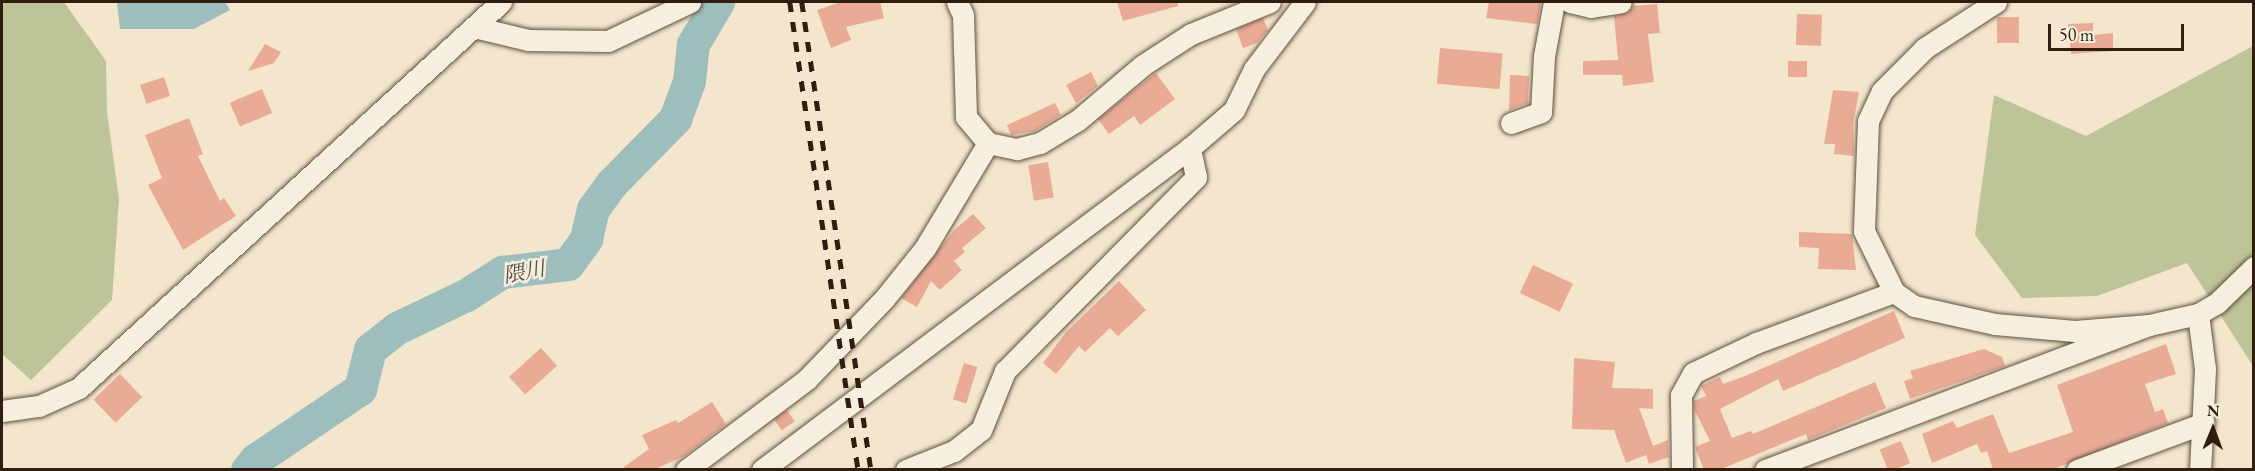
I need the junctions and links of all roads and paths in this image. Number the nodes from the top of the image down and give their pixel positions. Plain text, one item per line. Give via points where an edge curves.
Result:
1 (501, 2) edge
2 (690, 2) edge
3 (957, 2) edge
4 (1270, 2) edge
5 (1305, 2) edge
6 (1554, 2) edge
7 (1570, 2) edge
8 (1621, 2) edge
9 (1996, 2) edge
10 (474, 27) junction
11 (1511, 123) dead end
12 (988, 143) junction
13 (1190, 148) junction
14 (2253, 267) edge
15 (1894, 292) junction
16 (2198, 314) junction
17 (2149, 325) junction
18 (2, 411) edge
19 (2205, 423) junction
20 (1766, 469) edge
21 (686, 470) edge
22 (762, 470) edge
23 (906, 470) edge
24 (1682, 470) edge
25 (2076, 470) edge
26 (2200, 470) edge

1 - 10 street
2 - 10 street via 608,41 528,39
3 - 12 street via 963,15 966,117
4 - 12 street via 1191,34 1040,143 1017,149
5 - 13 street via 1254,69 1234,110
6 - 11 street via 1544,56 1541,112
7 - 8 street via 1592,7
9 - 15 street via 1924,48 1882,91 1868,121 1864,231
10 - 18 street via 79,388 39,406
12 - 21 street via 926,248 884,299 807,379
13 - 22 street
13 - 23 street via 1196,177 1005,371 981,430 954,451
14 - 16 street via 2217,303
15 - 17 street via 1914,306 1995,324 2075,331
15 - 24 street via 1874,296 1756,343 1693,373 1681,395
16 - 17 street
16 - 19 street via 2205,369
17 - 20 street
19 - 25 street
19 - 26 street

